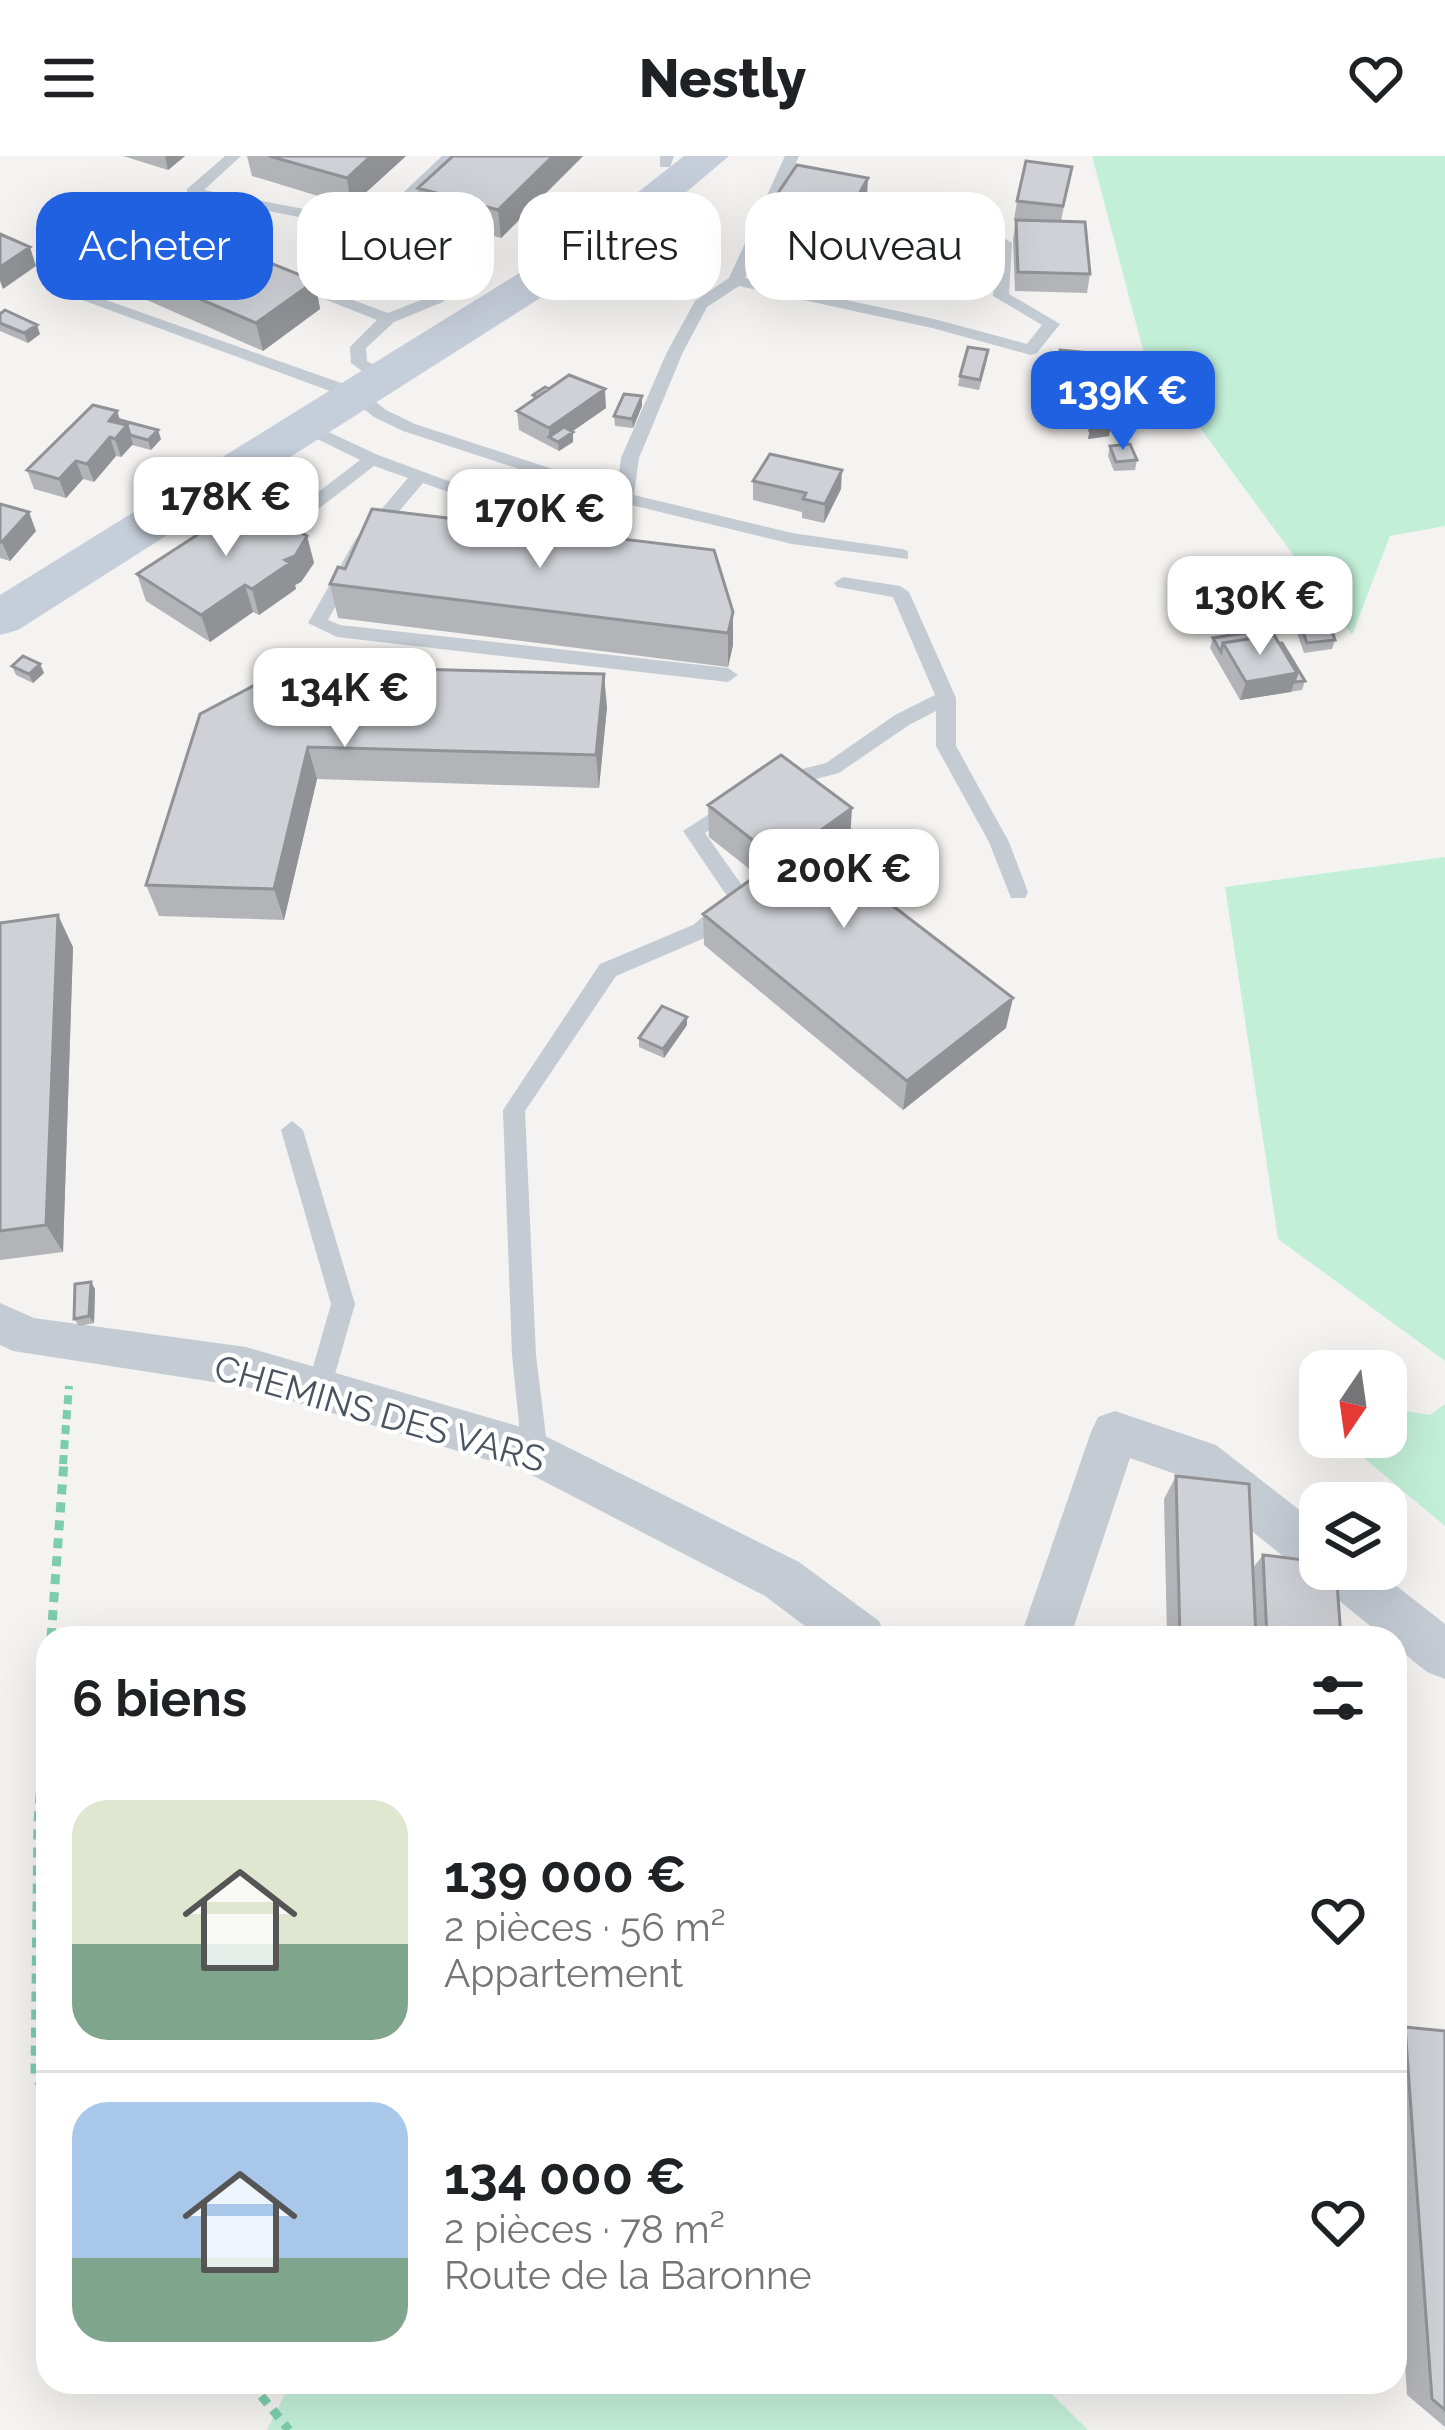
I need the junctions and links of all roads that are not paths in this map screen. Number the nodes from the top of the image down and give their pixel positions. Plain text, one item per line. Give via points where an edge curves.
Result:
1 (234, 156) edge
2 (451, 156) edge
3 (709, 156) edge
4 (792, 156) edge
5 (668, 159) edge
6 (635, 192) edge
7 (666, 192) edge
8 (736, 281) junction
9 (745, 283) edge
10 (518, 291) edge
11 (1005, 298) edge
12 (96, 300) edge
13 (824, 300) edge
14 (388, 319) junction
15 (368, 386) junction
16 (305, 426) junction
17 (372, 459) junction
18 (420, 476) junction
19 (625, 495) junction
20 (284, 527) edge
21 (643, 555) edge
22 (902, 555) dead end
23 (843, 583) dead end
24 (0, 618) edge
25 (728, 675) edge
26 (946, 698) junction
27 (1018, 892) dead end
28 (292, 1130) dead end
29 (0, 1323) edge
30 (319, 1388) junction
31 (535, 1453) junction
32 (1299, 1539) edge
33 (1363, 1590) edge
34 (845, 1626) edge
35 (1049, 1626) edge
36 (1445, 1655) edge

1 - 2 lane via 192,192 375,227
3 - 7 main road
4 - 8 lane
5 - 6 main road
8 - 9 lane
8 - 19 lane via 701,304 675,352 630,458
10 - 15 main road
11 - 13 lane via 1052,324 1031,350
12 - 15 lane
14 - 14 lane via 366,310 302,287 331,257 447,284 437,299
14 - 15 lane via 358,347
15 - 16 main road
15 - 19 lane via 370,410
16 - 17 lane
16 - 24 main road
17 - 18 lane
17 - 20 lane
18 - 21 lane
18 - 25 lane via 344,565 317,623
19 - 22 lane via 762,535
23 - 26 lane via 900,592
26 - 27 lane via 946,746
26 - 31 lane via 832,768 766,784 693,831 740,897 700,931 608,970 514,1110
28 - 30 lane via 343,1304
29 - 30 street, CHEMINS DES VARS via 29,1336 246,1367
30 - 31 street, CHEMINS DES VARS
31 - 34 street, CHEMINS DES VARS via 782,1579
32 - 35 street via 1199,1460 1114,1432
33 - 36 street

